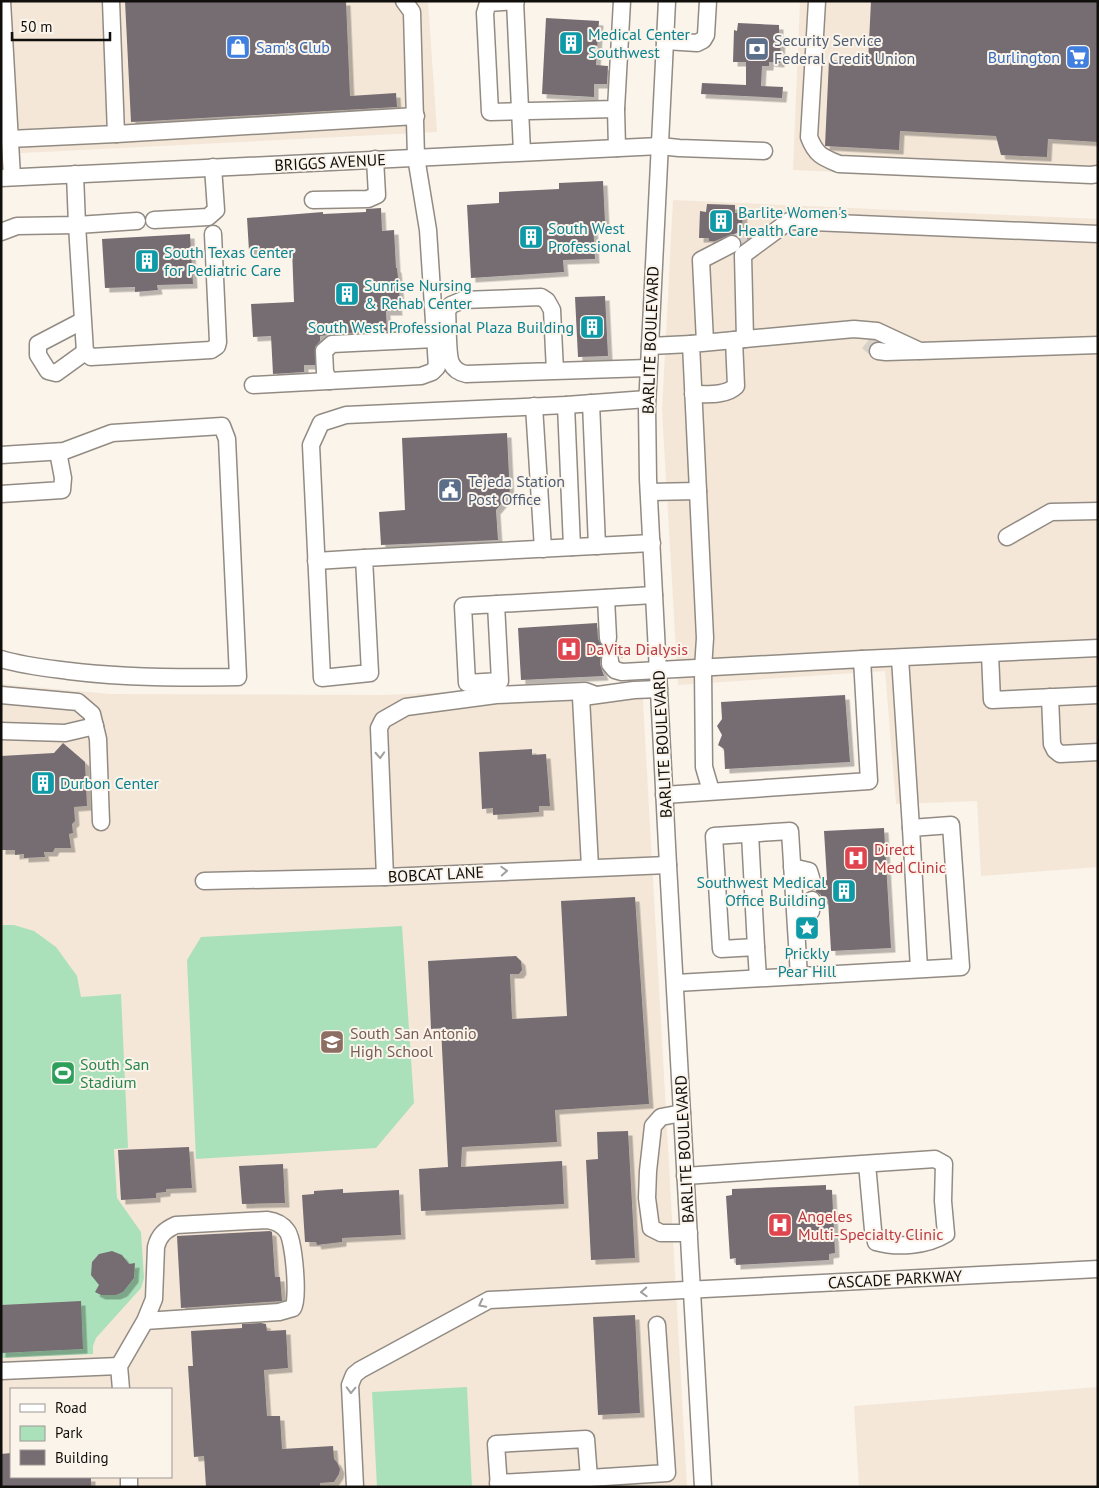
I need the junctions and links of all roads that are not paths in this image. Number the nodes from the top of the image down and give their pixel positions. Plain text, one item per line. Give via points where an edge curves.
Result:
1 (2, 1) edge
2 (111, 1) edge
3 (404, 1) edge
4 (515, 1) edge
5 (622, 1) edge
6 (667, 1) edge
7 (708, 1) edge
8 (817, 1) edge
9 (665, 41) junction
10 (616, 109) junction
11 (520, 112) junction
12 (416, 116) junction
13 (116, 134) junction
14 (9, 139) junction
15 (660, 146) junction
16 (617, 148) junction
17 (764, 151) dead end
18 (522, 152) junction
19 (416, 158) junction
20 (375, 160) junction
21 (213, 168) junction
22 (75, 174) junction
23 (1098, 174) edge
24 (6, 177) edge
25 (313, 200) dead end
26 (154, 220) dead end
27 (136, 221) dead end
28 (77, 225) junction
29 (777, 230) junction
30 (1, 232) edge
31 (213, 234) dead end
32 (1098, 234) edge
33 (747, 237) tunnel mouth
34 (732, 244) tunnel mouth
35 (82, 322) junction
36 (854, 329) junction
37 (434, 339) junction
38 (739, 339) junction
39 (698, 343) junction
40 (1098, 345) edge
41 (650, 346) junction
42 (920, 351) junction
43 (85, 352) junction
44 (648, 368) junction
45 (556, 371) junction
46 (329, 381) junction
47 (253, 385) dead end
48 (693, 394) junction
49 (647, 399) junction
50 (591, 403) junction
51 (566, 405) junction
52 (534, 406) junction
53 (58, 452) junction
54 (1, 455) edge
55 (698, 491) junction
56 (649, 492) junction
57 (1, 494) edge
58 (1098, 510) edge
59 (1007, 538) dead end
60 (652, 543) junction
61 (597, 546) junction
62 (572, 547) junction
63 (543, 549) junction
64 (364, 558) junction
65 (316, 560) junction
66 (654, 595) junction
67 (606, 598) junction
68 (496, 604) junction
69 (608, 638) dead end
70 (1098, 648) edge
71 (990, 654) junction
72 (900, 658) junction
73 (862, 659) junction
74 (1, 660) edge
75 (610, 660) dead end
76 (703, 669) junction
77 (659, 671) junction
78 (659, 689) junction
79 (1, 695) edge
80 (1098, 695) edge
81 (587, 696) junction
82 (1050, 697) junction
83 (95, 726) junction
84 (1, 731) edge
85 (1098, 752) edge
86 (711, 791) junction
87 (664, 795) junction
88 (101, 822) dead end
89 (910, 828) junction
90 (750, 834) junction
91 (668, 865) junction
92 (590, 867) junction
93 (792, 867) junction
94 (385, 877) junction
95 (204, 881) dead end
96 (812, 881) dead end
97 (812, 900) dead end
98 (796, 918) junction
99 (756, 947) junction
100 (919, 970) junction
101 (799, 976) junction
102 (758, 978) junction
103 (676, 983) junction
104 (682, 1114) junction
105 (867, 1164) junction
106 (685, 1176) junction
107 (689, 1233) junction
108 (1098, 1269) edge
109 (692, 1290) junction
110 (145, 1321) junction
111 (657, 1325) dead end
112 (119, 1366) junction
113 (1, 1371) edge
114 (121, 1388) edge
115 (588, 1478) junction
116 (661, 1480) edge
117 (498, 1485) edge
118 (355, 1487) edge
119 (703, 1487) edge

1 - 14 street
2 - 13 street
3 - 12 street via 412,12
4 - 11 street
4 - 11 street via 488,3 485,13 489,102 490,112
5 - 10 street
6 - 9 street, BARLITE BOULEVARD
7 - 9 street via 704,40 697,43
8 - 23 street via 809,137 820,156 839,164
9 - 15 street, BARLITE BOULEVARD
10 - 11 street
10 - 16 street
11 - 18 street
12 - 13 street
12 - 19 street
13 - 14 street
14 - 24 street
15 - 16 street, BRIGGS AVENUE
15 - 17 street, BRIGGS AVENUE
15 - 41 street, BARLITE BOULEVARD
16 - 18 street, BRIGGS AVENUE
18 - 19 street, BRIGGS AVENUE
19 - 20 street, BRIGGS AVENUE
19 - 37 street via 428,230
20 - 21 street, BRIGGS AVENUE
20 - 25 street via 377,194 368,199
21 - 22 street, BRIGGS AVENUE
21 - 26 street via 214,213 208,217
22 - 24 street, BRIGGS AVENUE
22 - 28 street
27 - 28 street
28 - 30 street via 17,226
28 - 35 street
29 - 32 street via 788,221
29 - 33 street
29 - 38 street via 743,255
31 - 43 street via 217,346 211,350 91,357
34 - 39 street via 701,260
35 - 43 street
35 - 43 street via 38,344 38,355 48,371 56,373
36 - 38 street
36 - 42 street via 876,330
36 - 42 street via 872,346 886,352
37 - 46 street via 436,367 432,372 421,376
37 - 46 street via 332,344 324,351 324,372
38 - 39 street
38 - 48 street via 736,386 726,393
39 - 41 street
39 - 48 street
40 - 42 street
41 - 44 street, BARLITE BOULEVARD
44 - 45 street
44 - 49 street, BARLITE BOULEVARD
45 - 45 street via 461,373 450,362 447,311 451,305 463,300 541,297 552,310
46 - 47 street
48 - 55 street
49 - 50 street
49 - 56 street, BARLITE BOULEVARD
50 - 51 street
50 - 61 street
51 - 52 street
51 - 62 street
52 - 63 street
52 - 65 street via 346,415 321,423 311,444
53 - 54 street
53 - 57 street via 62,490
53 - 74 street via 112,433 222,426 227,439 238,677 93,674 22,666
55 - 56 street
55 - 76 street via 705,638
56 - 60 street, BARLITE BOULEVARD
58 - 59 street via 1051,512
60 - 61 street
60 - 66 street, BARLITE BOULEVARD
61 - 62 street
62 - 63 street
63 - 64 street
64 - 65 street
64 - 65 street via 370,673 322,678
66 - 67 street
66 - 77 street, BARLITE BOULEVARD
67 - 68 street
67 - 69 street
68 - 68 street via 463,606 467,683 500,681
70 - 71 street
71 - 72 street
71 - 82 street via 992,700
72 - 73 street
72 - 89 street
73 - 76 street
73 - 86 street via 868,780
75 - 77 street via 615,670 622,672
76 - 77 street
76 - 86 street via 704,766
77 - 78 street, BARLITE BOULEVARD
78 - 81 street
78 - 87 street, BARLITE BOULEVARD
79 - 83 street via 78,702 92,714
80 - 82 street
81 - 92 street
81 -> 94 street via 585,690 496,696 406,707 383,720 379,728
82 - 85 street via 1055,750 1060,754
83 - 84 street via 64,733
83 - 88 street
86 - 87 street
87 - 91 street, BARLITE BOULEVARD
89 - 100 street
89 - 100 street via 951,824 960,967
90 - 93 street via 790,832
90 - 99 street
90 - 99 street via 714,836 721,949
91 - 92 street, BOBCAT LANE
91 - 103 street, BARLITE BOULEVARD
94 -> 92 street, BOBCAT LANE
93 - 96 street via 809,872
93 - 98 street
94 - 95 street, BOBCAT LANE
97 - 98 street via 811,911
98 - 101 street
99 - 102 street
100 - 101 street
101 - 102 street
102 - 103 street
103 - 104 street, BARLITE BOULEVARD
104 - 106 street, BARLITE BOULEVARD
104 - 107 street via 661,1117 653,1126 647,1198 651,1228 662,1233
105 - 105 street via 935,1159 944,1164 946,1234 914,1244 890,1246 876,1242
105 - 106 street
106 - 107 street, BARLITE BOULEVARD
107 - 109 street, BARLITE BOULEVARD
108 - 109 street, CASCADE PARKWAY
109 -> 118 street, CASCADE PARKWAY via 489,1300 360,1370 350,1384
109 - 119 street, BARLITE BOULEVARD
110 - 110 street via 154,1299 156,1247 165,1230 176,1225 267,1220 275,1221 290,1236 296,1298 293,1308 279,1312
110 - 112 street
111 - 116 street via 667,1472
112 - 113 street
112 - 114 street
115 - 116 street
115 - 117 street
115 - 117 street via 586,1439 496,1444

